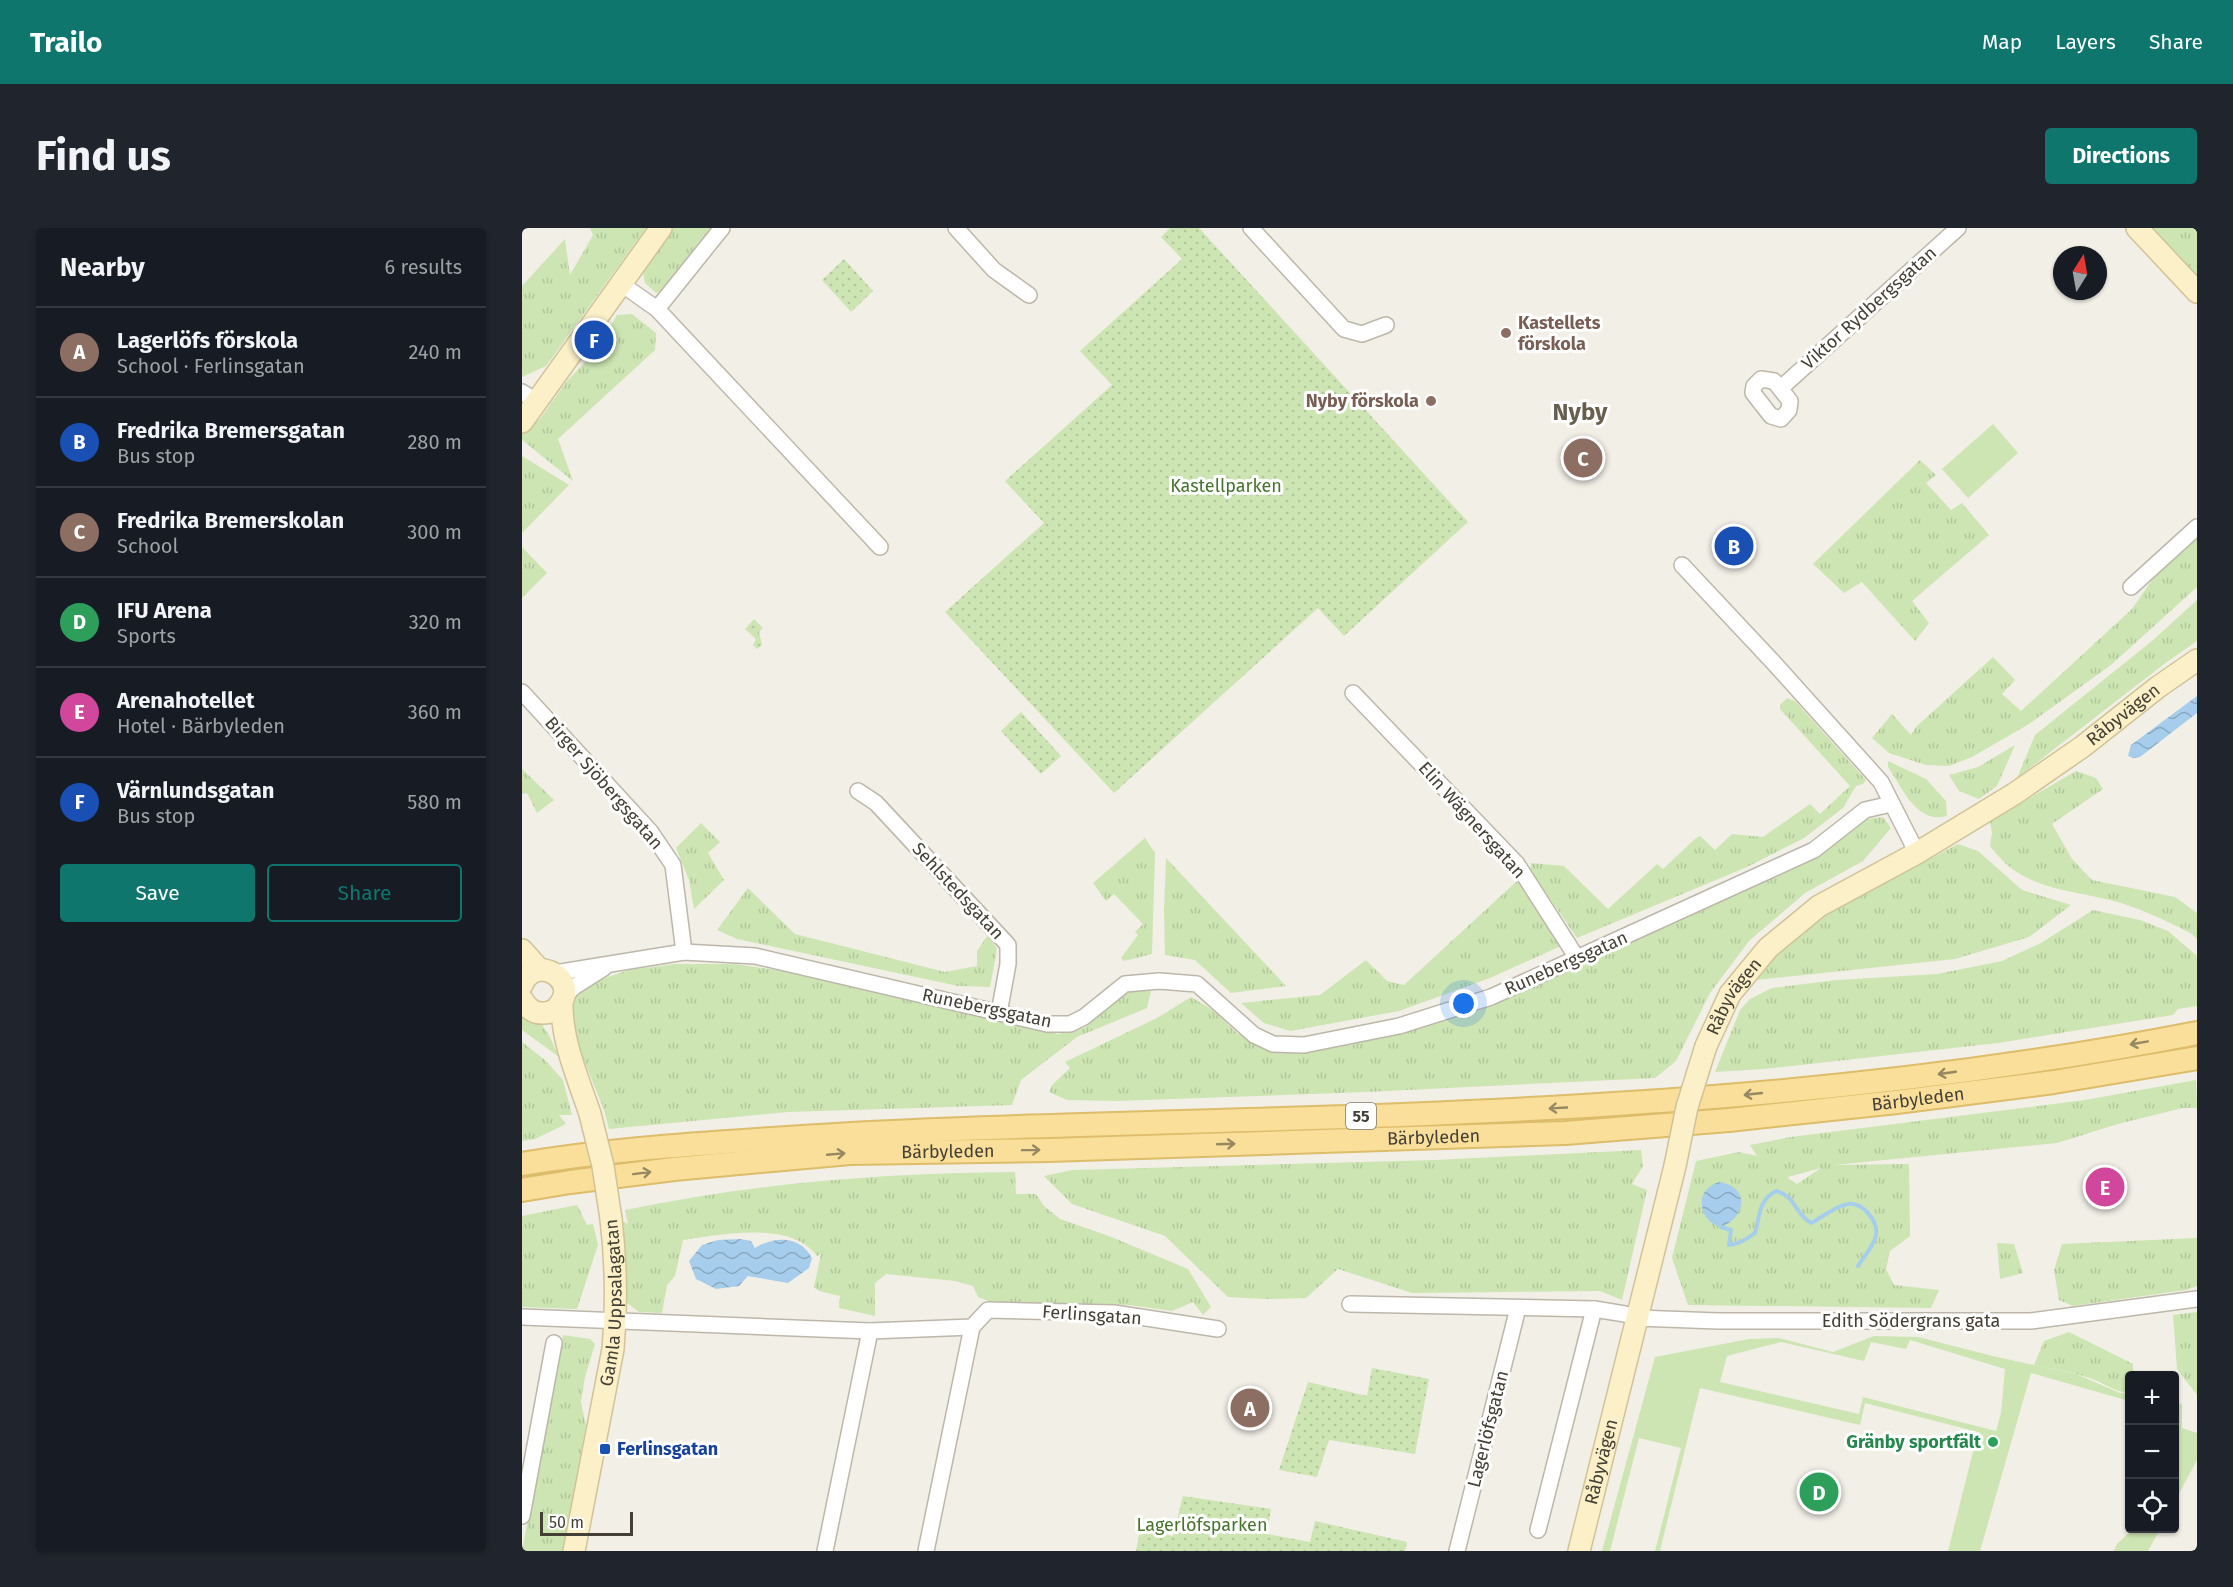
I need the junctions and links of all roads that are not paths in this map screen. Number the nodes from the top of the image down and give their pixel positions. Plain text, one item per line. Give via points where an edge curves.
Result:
1 (661, 228) edge
2 (722, 228) edge
3 (956, 228) edge
4 (1251, 228) edge
5 (1958, 228) edge
6 (2137, 228) edge
7 (620, 283) junction
8 (2197, 292) edge
9 (1029, 295) dead end
10 (657, 309) junction
11 (1386, 325) dead end
12 (1781, 388) dead end
13 (529, 396) edge
14 (522, 422) edge
15 (2197, 527) edge
16 (879, 547) dead end
17 (1682, 566) dead end
18 (2131, 587) dead end
19 (2197, 660) edge
20 (522, 692) edge
21 (1353, 693) dead end
22 (858, 791) dead end
23 (1891, 804) junction
24 (1917, 853) junction
25 (522, 950) edge
26 (684, 952) junction
27 (1577, 958) junction
28 (612, 964) junction
29 (531, 991) edge
30 (563, 999) junction
31 (999, 1013) junction
32 (2197, 1033) edge
33 (571, 1056) junction
34 (2197, 1058) edge
35 (522, 1164) edge
36 (522, 1190) edge
37 (2197, 1299) edge
38 (1350, 1304) dead end
39 (1518, 1308) junction
40 (1594, 1309) junction
41 (1631, 1316) junction
42 (522, 1317) edge
43 (616, 1321) junction
44 (972, 1327) junction
45 (1218, 1329) dead end
46 (870, 1331) junction
47 (554, 1343) dead end
48 (522, 1516) edge
49 (1538, 1530) dead end
50 (574, 1551) edge
51 (825, 1551) edge
52 (926, 1551) edge
53 (1457, 1551) edge
54 (1579, 1551) edge

1 - 7 main road
2 - 10 street
3 - 9 street via 994,270
4 - 11 street via 1344,328 1362,334
5 - 12 street, Viktor Rydbergsgatan
6 - 8 main road
7 - 10 street
7 - 13 main road
10 - 16 street
13 - 14 main road
15 - 18 street
17 - 23 street via 1881,782
19 - 24 main road, Råbyvägen via 2014,794
20 - 26 street, Birger Sjöbergsgatan via 650,831 673,866
21 - 27 street, Elin Wägnersgatan via 1517,864
22 - 31 street, Sehlstedsgatan via 876,803 1008,945
23 - 24 street
23 - 27 street, Runebergsgatan via 1865,810 1814,850
24 - 41 main road, Råbyvägen, bridge via 1819,906 1768,948 1730,994 1706,1046
25 - 29 main road, Gamla Uppsalagatan
26 - 28 street, Runebergsgatan
26 - 31 street, Runebergsgatan via 755,956
27 - 31 street, Runebergsgatan via 1491,997 1399,1026 1304,1045 1273,1044 1254,1035 1197,984 1125,984 1070,1024 1047,1024
28 - 29 street, Runebergsgatan
28 - 30 street, Runebergsgatan via 574,987
29 - 30 main road via 551,1012
29 - 30 main road, Gamla Uppsalagatan via 562,982
29 - 33 main road, Gamla Uppsalagatan
30 - 33 main road, Gamla Uppsalagatan via 562,1016
32 -> 35 main road, Bärbyleden / 55 via 1892,1081 1729,1096 1563,1108 853,1133 671,1146
33 - 43 main road, Gamla Uppsalagatan, bridge via 603,1166 616,1262
36 -> 34 main road, Bärbyleden / 55 via 674,1169 850,1153 1577,1132 1897,1102
37 - 41 street, Edith Södergrans gata via 2031,1321 1718,1321
38 - 39 street
39 - 40 street
39 - 53 street, Lagerlöfsgatan
40 - 41 street
40 - 49 street
41 - 54 main road, Råbyvägen
42 - 43 street
43 - 46 street
43 - 50 main road, Gamla Uppsalagatan
44 - 45 street, Ferlinsgatan via 988,1310 1114,1313
44 - 46 street
44 - 52 street
46 - 51 street
47 - 48 street

